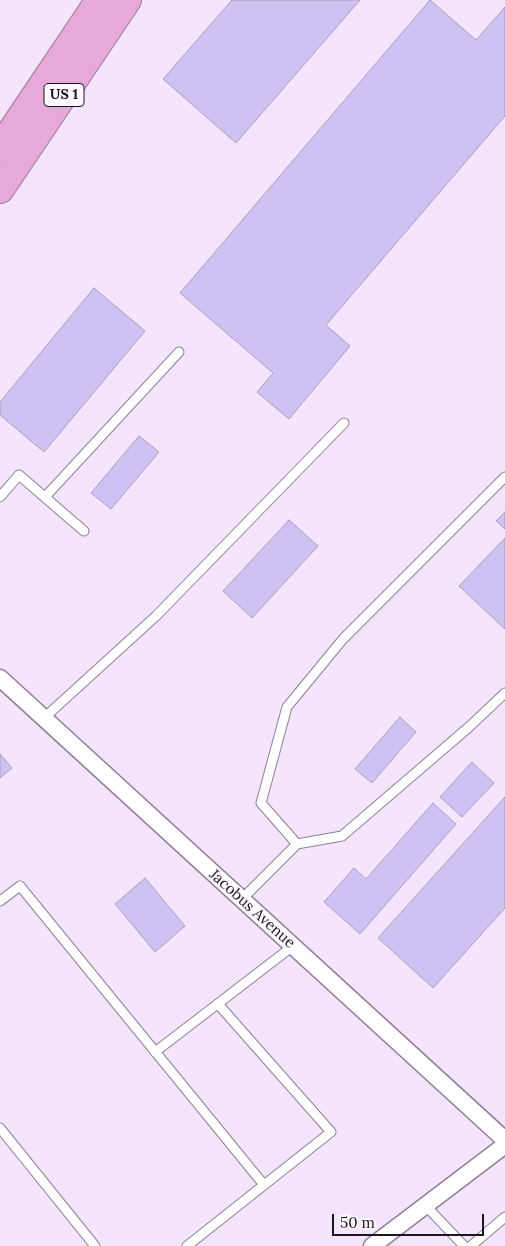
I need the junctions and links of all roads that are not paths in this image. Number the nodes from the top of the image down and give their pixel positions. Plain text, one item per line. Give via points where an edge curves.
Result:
1 (100, 0) edge
2 (127, 0) edge
3 (0, 149) edge
4 (0, 189) edge
5 (179, 352) dead end
6 (344, 423) dead end
7 (505, 477) edge
8 (0, 497) edge
9 (44, 497) junction
10 (84, 531) dead end
11 (0, 678) edge
12 (505, 693) edge
13 (44, 718) junction
14 (297, 844) junction
15 (242, 899) junction
16 (0, 901) edge
17 (293, 946) junction
18 (218, 1004) junction
19 (155, 1052) junction
20 (0, 1128) edge
21 (505, 1140) edge
22 (505, 1145) edge
23 (264, 1185) junction
24 (426, 1206) junction
25 (505, 1217) edge
26 (96, 1246) edge
27 (187, 1246) edge
28 (372, 1246) edge
29 (464, 1246) edge
30 (471, 1246) edge

1 - 3 highway, US 1
2 - 4 highway, US 1
5 - 9 lane
6 - 13 lane via 156,616
7 - 14 lane via 343,639 287,707 261,803
8 - 9 lane via 19,475
9 - 10 lane
11 - 13 street, Jacobus Avenue
12 - 14 lane via 342,836
13 - 15 street, Jacobus Avenue
14 - 15 lane
15 - 17 street, Jacobus Avenue
16 - 19 lane via 20,886
17 - 18 lane
17 - 21 street, Jacobus Avenue
18 - 19 lane
18 - 23 lane via 331,1132
19 - 23 lane
20 - 26 lane
22 - 24 street
23 - 27 lane
24 - 28 street
24 - 29 lane
25 - 30 lane

